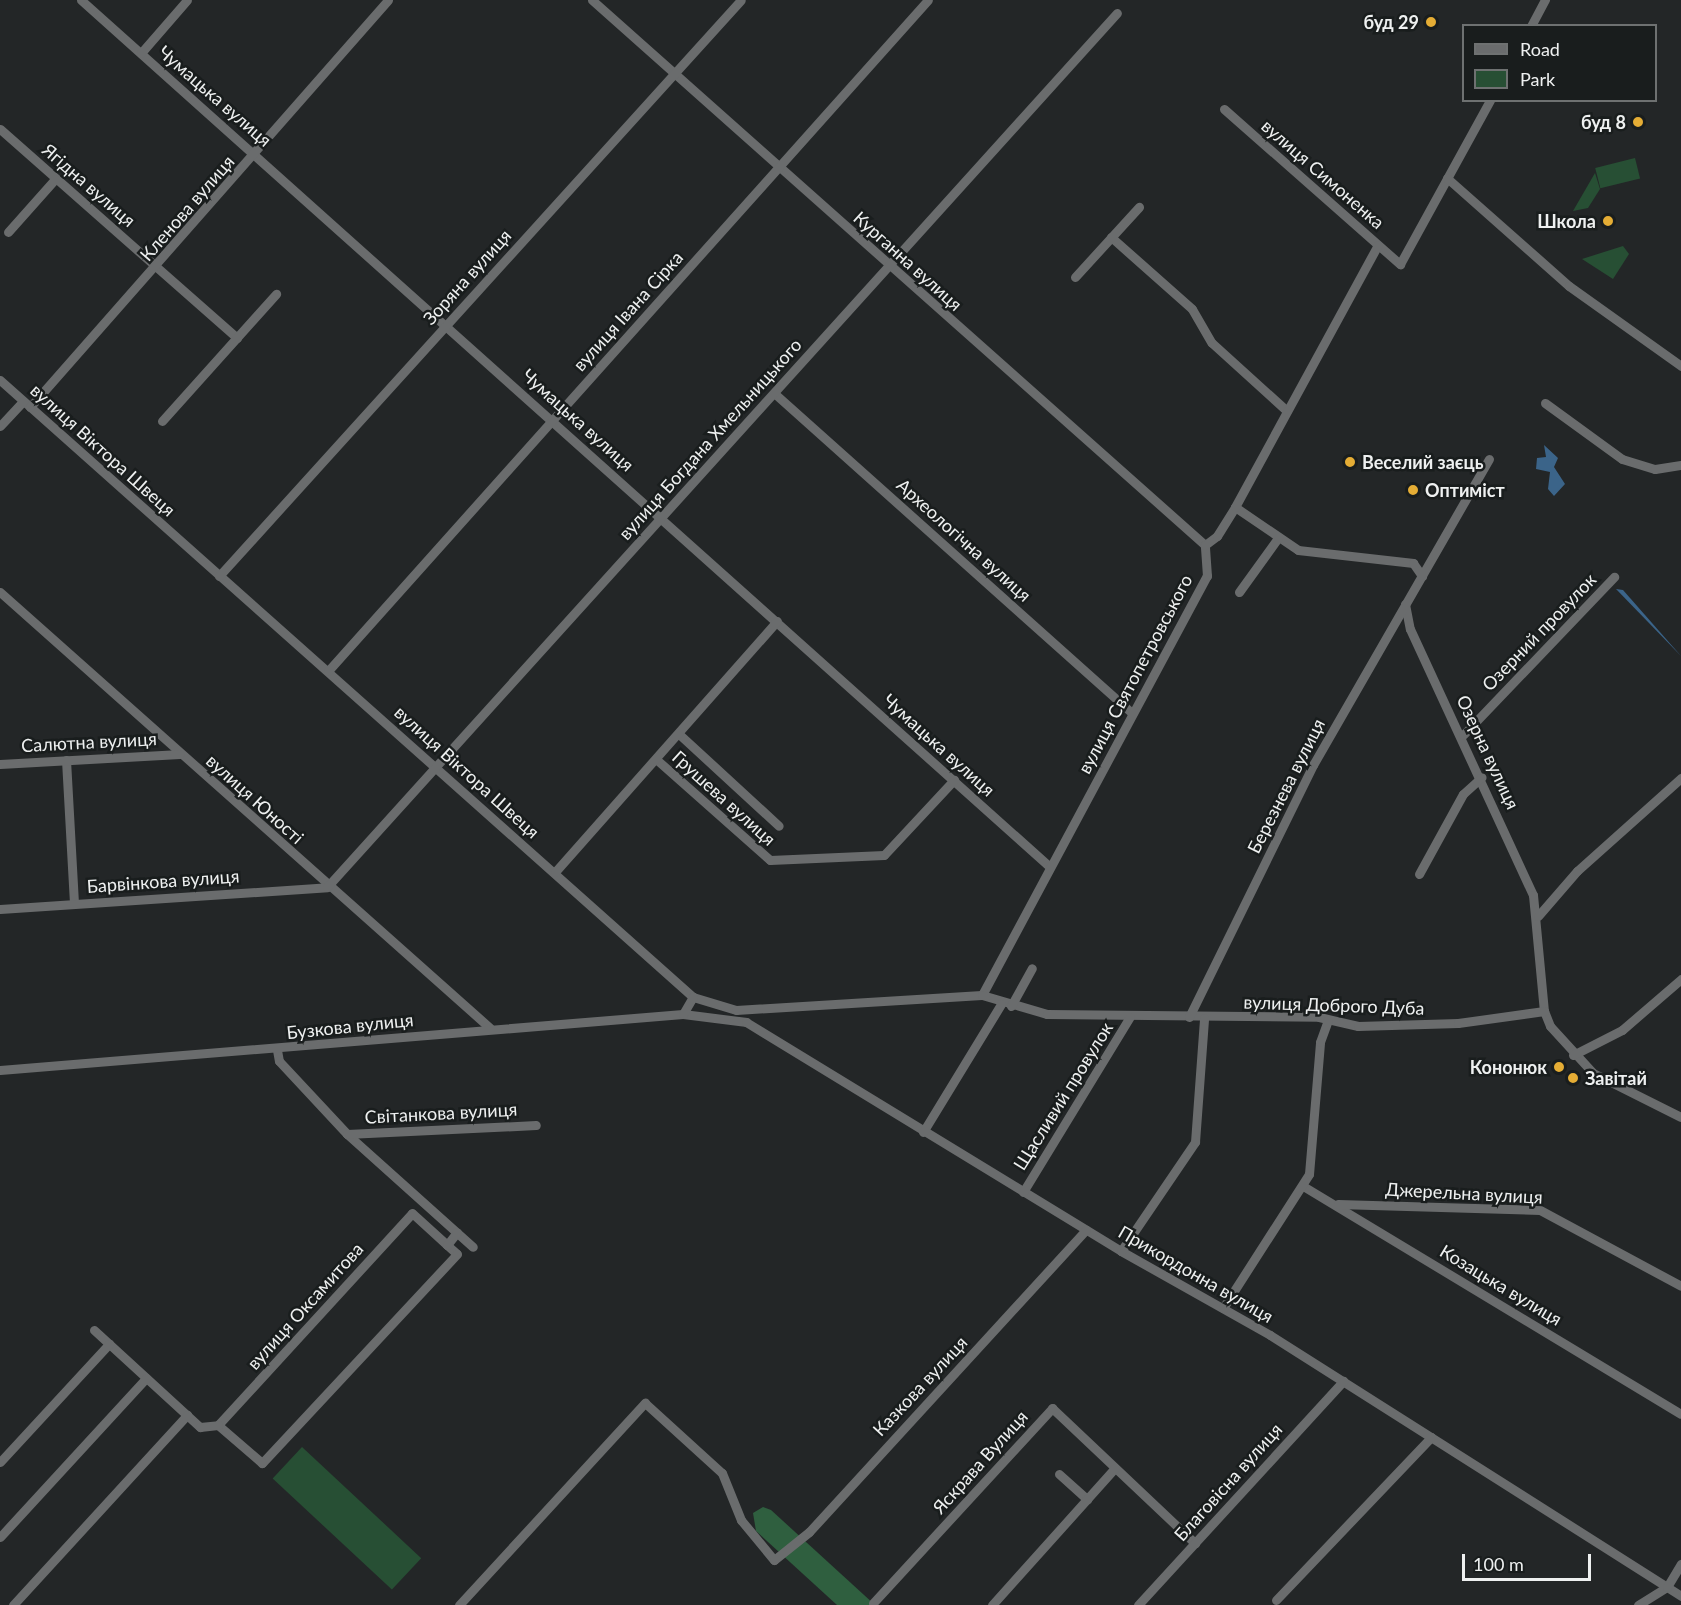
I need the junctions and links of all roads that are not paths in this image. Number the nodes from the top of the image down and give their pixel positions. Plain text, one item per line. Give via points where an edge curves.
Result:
1 (81, 0) edge
2 (187, 0) edge
3 (388, 0) edge
4 (592, 0) edge
5 (741, 0) edge
6 (928, 0) edge
7 (1545, 0) edge
8 (1117, 13) dead end
9 (1532, 24) edge
10 (141, 52) junction
11 (674, 72) junction
12 (1489, 102) edge
13 (1224, 109) dead end
14 (0, 129) edge
15 (256, 154) junction
16 (781, 168) junction
17 (1447, 178) junction
18 (55, 179) junction
19 (1139, 207) dead end
20 (8, 232) dead end
21 (1112, 237) junction
22 (1378, 245) junction
23 (889, 266) junction
24 (158, 267) junction
25 (1075, 277) dead end
26 (276, 294) dead end
27 (447, 325) junction
28 (237, 338) junction
29 (1681, 366) edge
30 (0, 380) edge
31 (774, 393) junction
32 (1545, 403) dead end
33 (26, 404) junction
34 (1287, 411) junction
35 (553, 419) junction
36 (162, 421) dead end
37 (0, 426) edge
38 (1489, 459) dead end
39 (1681, 465) edge
40 (1235, 507) junction
41 (661, 518) junction
42 (1278, 538) junction
43 (1205, 545) junction
44 (219, 576) junction
45 (1422, 576) junction
46 (1614, 577) dead end
47 (0, 592) edge
48 (1239, 592) dead end
49 (1405, 604) junction
50 (777, 621) junction
51 (328, 670) junction
52 (1131, 712) junction
53 (680, 735) junction
54 (1463, 735) junction
55 (180, 754) junction
56 (66, 759) junction
57 (657, 760) junction
58 (0, 764) edge
59 (436, 766) junction
60 (1482, 777) junction
61 (1681, 778) edge
62 (954, 780) junction
63 (779, 826) dead end
64 (1050, 867) junction
65 (555, 872) junction
66 (1419, 874) dead end
67 (327, 887) junction
68 (74, 904) junction
69 (0, 909) edge
70 (1538, 916) junction
71 (1032, 968) dead end
72 (1681, 980) edge
73 (982, 995) junction
74 (693, 996) junction
75 (1001, 1004) junction
76 (1011, 1006) junction
77 (1544, 1011) junction
78 (683, 1014) junction
79 (1130, 1017) junction
80 (1189, 1017) junction
81 (1204, 1018) junction
82 (1328, 1020) junction
83 (490, 1028) junction
84 (277, 1050) junction
85 (1573, 1055) junction
86 (0, 1070) edge
87 (1681, 1117) edge
88 (536, 1125) dead end
89 (923, 1132) junction
90 (347, 1134) junction
91 (1303, 1186) junction
92 (1023, 1192) junction
93 (1335, 1204) junction
94 (1086, 1230) junction
95 (457, 1232) junction
96 (447, 1245) junction
97 (473, 1247) dead end
98 (1121, 1251) junction
99 (1681, 1286) edge
100 (1223, 1308) junction
101 (94, 1330) dead end
102 (109, 1344) junction
103 (146, 1378) junction
104 (1343, 1380) junction
105 (1681, 1414) edge
106 (187, 1415) junction
107 (218, 1425) junction
108 (1431, 1437) junction
109 (0, 1462) edge
110 (1115, 1468) junction
111 (1059, 1474) dead end
112 (1087, 1499) junction
113 (0, 1537) edge
114 (1195, 1543) junction
115 (1681, 1564) edge
116 (1667, 1587) junction
117 (1681, 1596) edge
118 (1276, 1600) dead end
119 (873, 1603) dead end
120 (13, 1605) edge
121 (459, 1605) edge
122 (992, 1605) edge
123 (1138, 1605) edge
124 (1638, 1605) edge

1 - 10 street, Чумацька вулиця
2 - 10 street
3 - 15 street, Кленова вулиця
4 - 11 street, Курганна вулиця
5 - 11 street, Зоряна вулиця
6 - 16 street, вулиця Івана Сірка
7 - 9 street
8 - 23 street, вулиця Богдана Хмельницького
10 - 15 street, Чумацька вулиця
11 - 16 street, Курганна вулиця
11 - 27 street, Зоряна вулиця
12 - 17 street
13 - 22 street, вулиця Симоненка
14 - 18 street, Ягідна вулиця
15 - 24 street, Кленова вулиця
15 - 27 street, Чумацька вулиця
16 - 23 street, Курганна вулиця
16 - 35 street, вулиця Івана Сірка
17 - 22 street, вулиця Симоненка via 1400,264
17 - 29 street via 1569,286
18 - 20 street
18 - 24 street, Ягідна вулиця
19 - 21 street
21 - 25 street
21 - 34 street via 1192,309 1212,343
22 - 34 street
23 - 31 street, вулиця Богдана Хмельницького
23 - 43 street, Курганна вулиця
24 - 28 street, Ягідна вулиця
24 - 33 street, Кленова вулиця
26 - 28 street
27 - 35 street, Чумацька вулиця
27 - 44 street, Зоряна вулиця
28 - 36 street
30 - 33 street, вулиця Віктора Швеця
31 - 41 street, вулиця Богдана Хмельницького
31 - 52 street, Археологічна вулиця
32 - 39 street via 1622,459 1655,469
33 - 37 street, Кленова вулиця
33 - 44 street, вулиця Віктора Швеця
34 - 40 street
35 - 41 street, Чумацька вулиця
35 - 51 street, вулиця Івана Сірка
38 - 45 street, Березнева вулиця
40 - 42 street
40 - 43 street via 1217,536
41 - 50 street, Чумацька вулиця
41 - 59 street, вулиця Богдана Хмельницького
42 - 45 street via 1298,549 1413,563
42 - 48 street
43 - 52 street, вулиця Святопетровського via 1207,576
44 - 51 street, вулиця Віктора Швеця
45 - 49 street, Березнева вулиця
46 - 54 street, Озерний провулок
47 - 55 street, вулиця Юності
49 - 54 street, Озерна вулиця via 1410,629
49 - 80 street, Березнева вулиця via 1313,765
50 - 53 street, Грушева вулиця
50 - 62 street, Чумацька вулиця
51 - 59 street, вулиця Віктора Швеця
52 - 64 street, вулиця Святопетровського
53 - 57 street, Грушева вулиця
53 - 63 street
54 - 60 street, Озерна вулиця
55 - 56 street, Салютна вулиця
55 - 67 street, вулиця Юності
56 - 58 street, Салютна вулиця
56 - 68 street
57 - 62 street, Грушева вулиця via 770,861 884,855
57 - 65 street, Грушева вулиця
59 - 65 street, вулиця Віктора Швеця
59 - 67 street, вулиця Богдана Хмельницького
60 - 66 street via 1463,794
60 - 70 street, Озерна вулиця
61 - 70 street via 1576,871
62 - 64 street, Чумацька вулиця
64 - 73 street, вулиця Святопетровського
65 - 74 street, вулиця Віктора Швеця
67 - 68 street, Барвінкова вулиця
67 - 83 street, вулиця Юності
68 - 69 street, Барвінкова вулиця
70 - 77 street, Озерна вулиця
71 - 76 street
72 - 85 street via 1622,1030
73 - 74 street, вулиця Віктора Швеця via 736,1010
73 - 75 street, вулиця Доброго Дуба
74 - 78 street
75 - 76 street, вулиця Доброго Дуба
75 - 89 street
76 - 79 street, вулиця Доброго Дуба via 1047,1014
77 - 82 street, вулиця Доброго Дуба via 1407,1026
77 - 85 street
78 - 83 street, Бузкова вулиця
78 - 89 street, Прикордонна вулиця via 746,1022
79 - 80 street, вулиця Доброго Дуба
79 - 92 street, Щасливий провулок
80 - 81 street, вулиця Доброго Дуба
81 - 82 street, вулиця Доброго Дуба
81 - 98 street via 1195,1143
82 - 91 street via 1320,1042 1311,1165
83 - 84 street, Бузкова вулиця
84 - 86 street, Бузкова вулиця
84 - 90 street, Світанкова вулиця via 279,1061
85 - 87 street via 1593,1073
88 - 90 street, Світанкова вулиця
89 - 92 street, Прикордонна вулиця
90 - 95 street, Світанкова вулиця
91 - 93 street, Козацька вулиця
91 - 100 street
92 - 94 street, Прикордонна вулиця
93 - 99 street, Джерельна вулиця via 1540,1210
93 - 105 street, Козацька вулиця
94 - 98 street, Прикордонна вулиця
94 - 121 street, Казкова вулиця via 808,1532 774,1560 741,1520 722,1473 645,1403
95 - 96 street
95 - 97 street, Світанкова вулиця
96 - 107 street, вулиця Оксамитова via 412,1213
96 - 107 street via 457,1254 262,1463
98 - 100 street, Прикордонна вулиця
100 - 104 street, Прикордонна вулиця
101 - 102 street
102 - 103 street
102 - 109 street
103 - 106 street
103 - 113 street
104 - 108 street, Прикордонна вулиця
104 - 114 street, Благовісна вулиця
106 - 107 street via 200,1426
106 - 120 street
108 - 116 street, Прикордонна вулиця
108 - 118 street
110 - 112 street
110 - 114 street
110 - 119 street, Яскрава Вулиця via 1052,1408
111 - 112 street
112 - 122 street
114 - 123 street, Благовісна вулиця
115 - 116 street
116 - 117 street, Прикордонна вулиця
116 - 124 street

